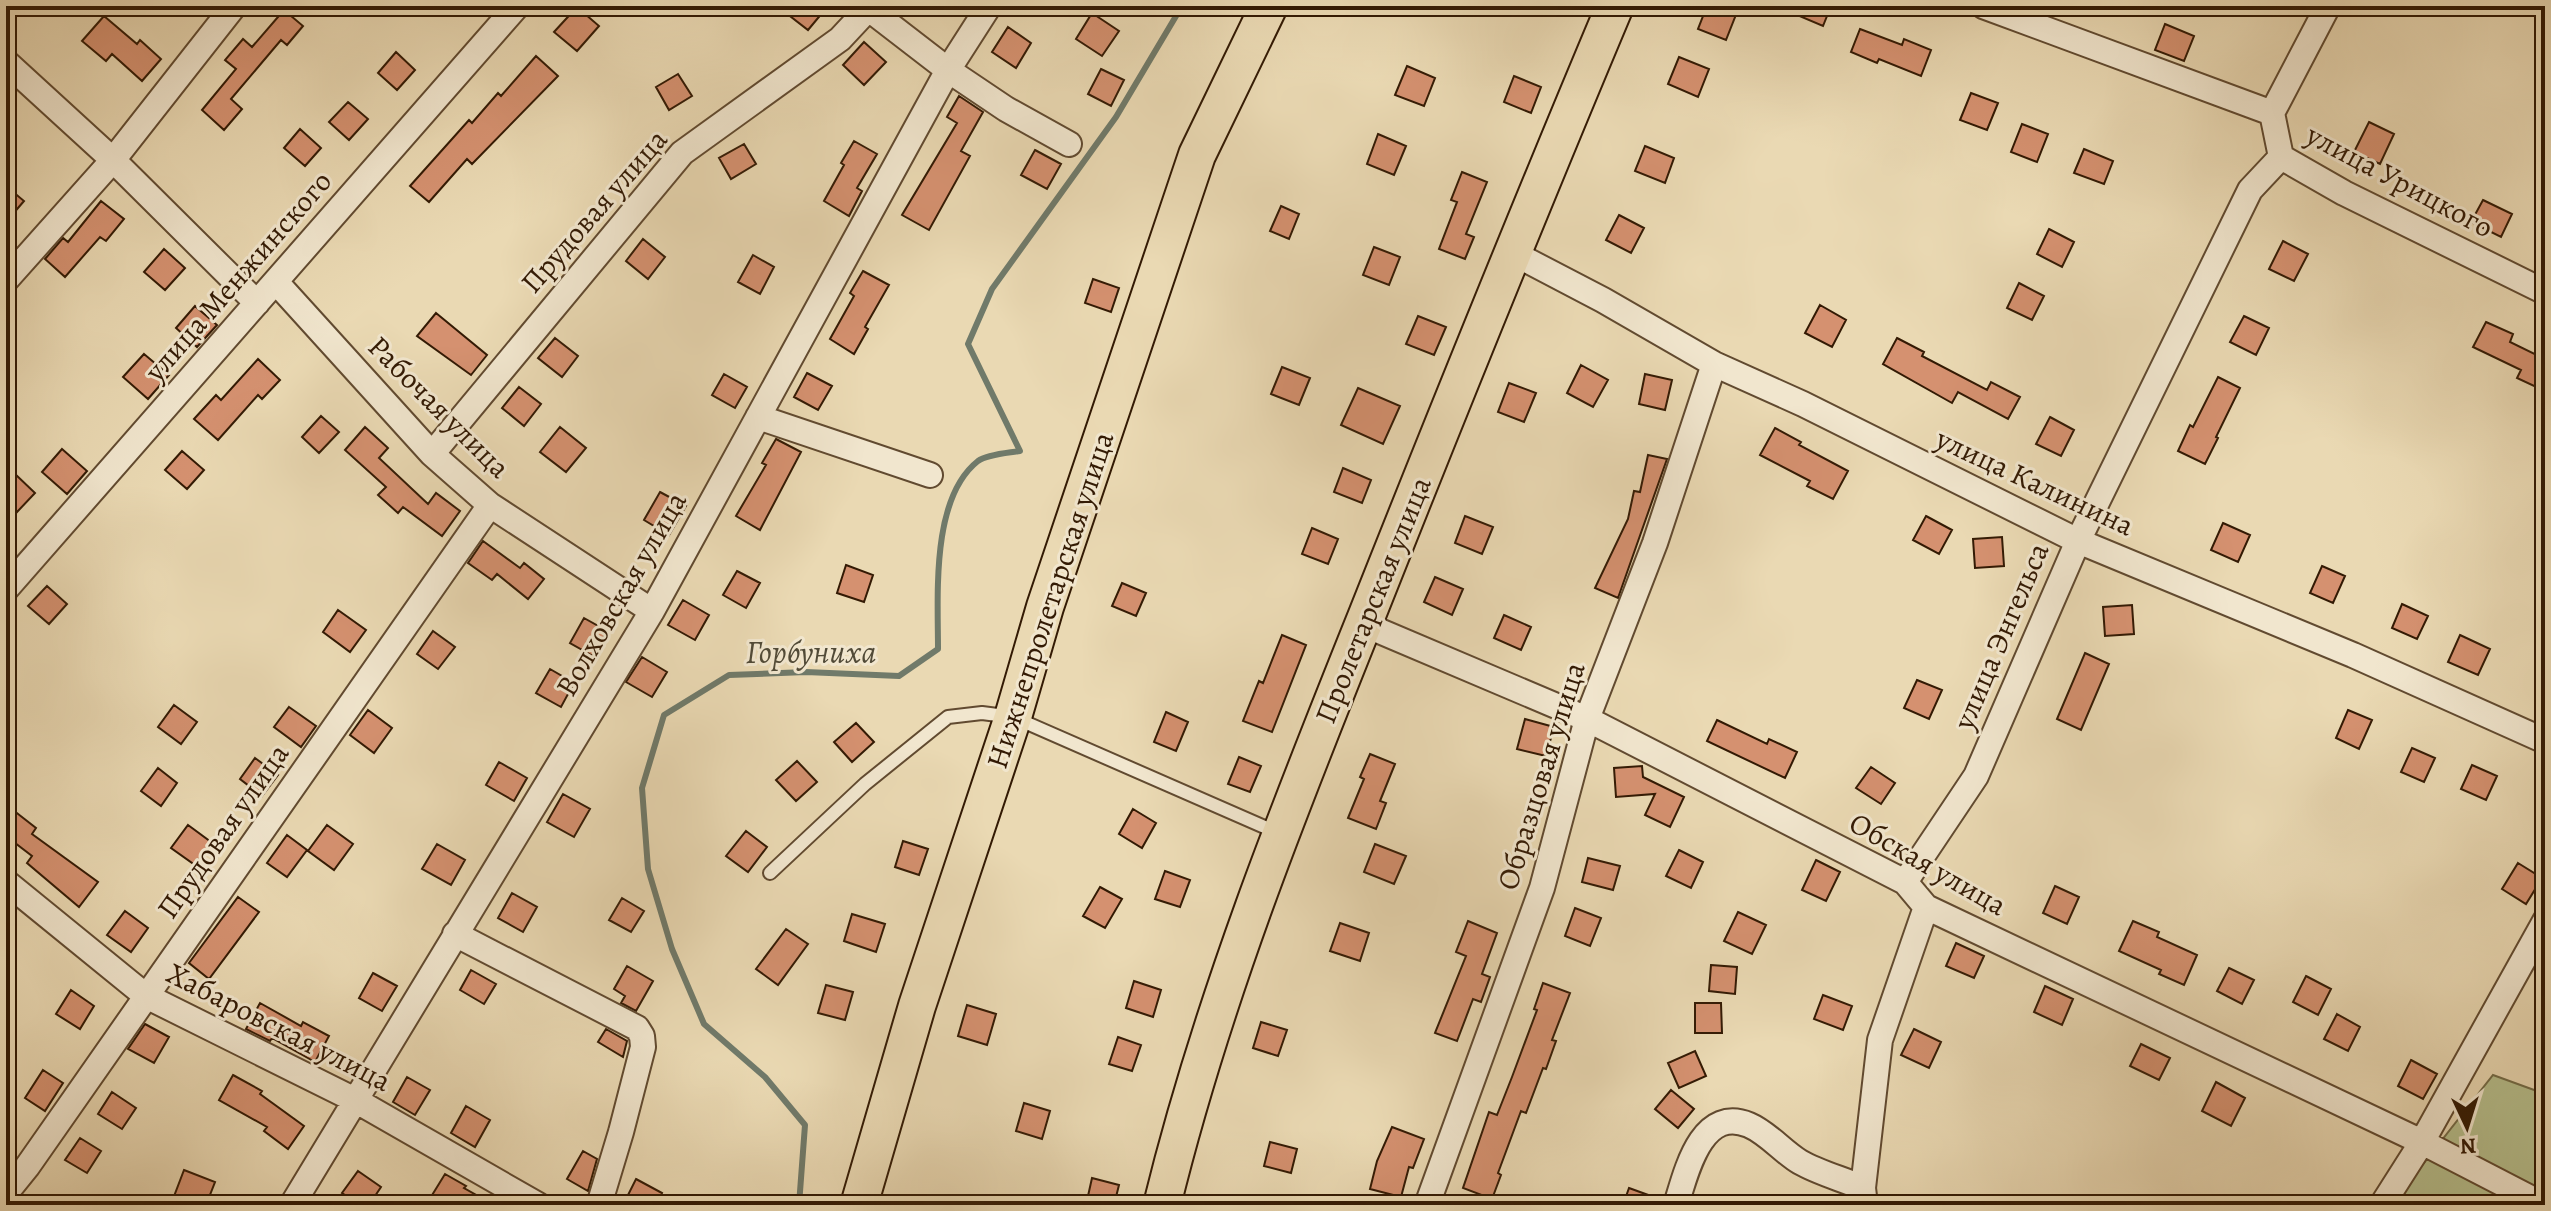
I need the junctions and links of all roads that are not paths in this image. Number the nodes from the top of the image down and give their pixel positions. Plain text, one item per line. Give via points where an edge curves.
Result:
1 (234, 6) edge
2 (517, 6) edge
3 (989, 6) edge
4 (1269, 6) edge
5 (1615, 6) edge
6 (1983, 6) edge
7 (2328, 6) edge
8 (866, 7) edge
9 (6, 62) edge
10 (948, 70) junction
11 (2272, 113) junction
12 (1069, 144) dead end
13 (2281, 157) junction
14 (113, 160) junction
15 (1511, 252) junction
16 (6, 280) edge
17 (276, 282) junction
18 (2545, 292) edge
19 (257, 303) junction
20 (1714, 364) junction
21 (758, 417) junction
22 (432, 454) junction
23 (930, 475) dead end
24 (490, 505) junction
25 (2078, 541) junction
26 (6, 589) edge
27 (652, 611) junction
28 (1363, 624) junction
29 (1013, 717) junction
30 (1587, 719) junction
31 (2545, 741) edge
32 (1279, 834) junction
33 (770, 873) dead end
34 (6, 882) edge
35 (1905, 882) junction
36 (1926, 907) junction
37 (2545, 921) edge
38 (455, 934) junction
39 (146, 996) junction
40 (355, 1100) junction
41 (2422, 1142) junction
42 (6, 1193) edge
43 (1864, 1196) edge
44 (292, 1205) edge
45 (538, 1205) edge
46 (599, 1205) edge
47 (859, 1205) edge
48 (1162, 1205) edge
49 (1427, 1205) edge
50 (1676, 1205) edge
51 (2382, 1205) edge
52 (2544, 1205) edge

1 - 14 street
2 - 17 street, улица Менжинского
3 - 10 street, Волховская улица
4 - 29 main road, Нижнепролетарская улица via 1197,155
5 - 15 main road, Пролетарская улица
6 - 11 street, улица Урицкого
7 - 11 street
8 - 10 street
8 - 22 street, Прудовая улица via 840,39 682,153
9 - 14 street
10 - 12 street
10 - 21 street, Волховская улица
11 - 13 street, улица Урицкого
13 - 18 street, улица Урицкого
13 - 25 street, улица Энгельса via 2250,190
14 - 16 street
14 - 19 street
15 - 20 street, улица Калинина
15 - 28 main road, Пролетарская улица
17 - 19 street, улица Менжинского
17 - 22 street, Рабочая улица
19 - 26 street, улица Менжинского
20 - 25 street, улица Калинина
20 - 30 street, Образцовая улица via 1655,543
21 - 23 street
21 - 27 street, Волховская улица
22 - 24 street, Рабочая улица
24 - 27 street, Рабочая улица
24 - 39 street, Прудовая улица
25 - 31 street, улица Калинина
25 - 35 street, улица Энгельса via 1976,776
27 - 38 street, Волховская улица
28 - 30 street, Обская улица
28 - 32 main road, Пролетарская улица
29 - 32 lane
29 - 33 lane via 948,717 865,784
29 - 47 main road, Нижнепролетарская улица via 917,1006
30 - 35 street, Обская улица
30 - 49 street, Образцовая улица via 1542,888
32 - 48 main road, Пролетарская улица via 1186,1110
34 - 39 street, Хабаровская улица
35 - 36 street, Обская улица
36 - 41 street, Обская улица
36 - 43 street via 1880,1040
37 - 41 street
38 - 40 street, Волховская улица
38 - 46 street via 637,1028 642,1036
39 - 40 street, Хабаровская улица
39 - 42 street, Прудовая улица
40 - 44 street, Волховская улица
40 - 45 street, Хабаровская улица
41 - 51 street
41 - 52 street, Обская улица
43 - 50 street via 1801,1162 1749,1125 1730,1123 1713,1127 1699,1143

